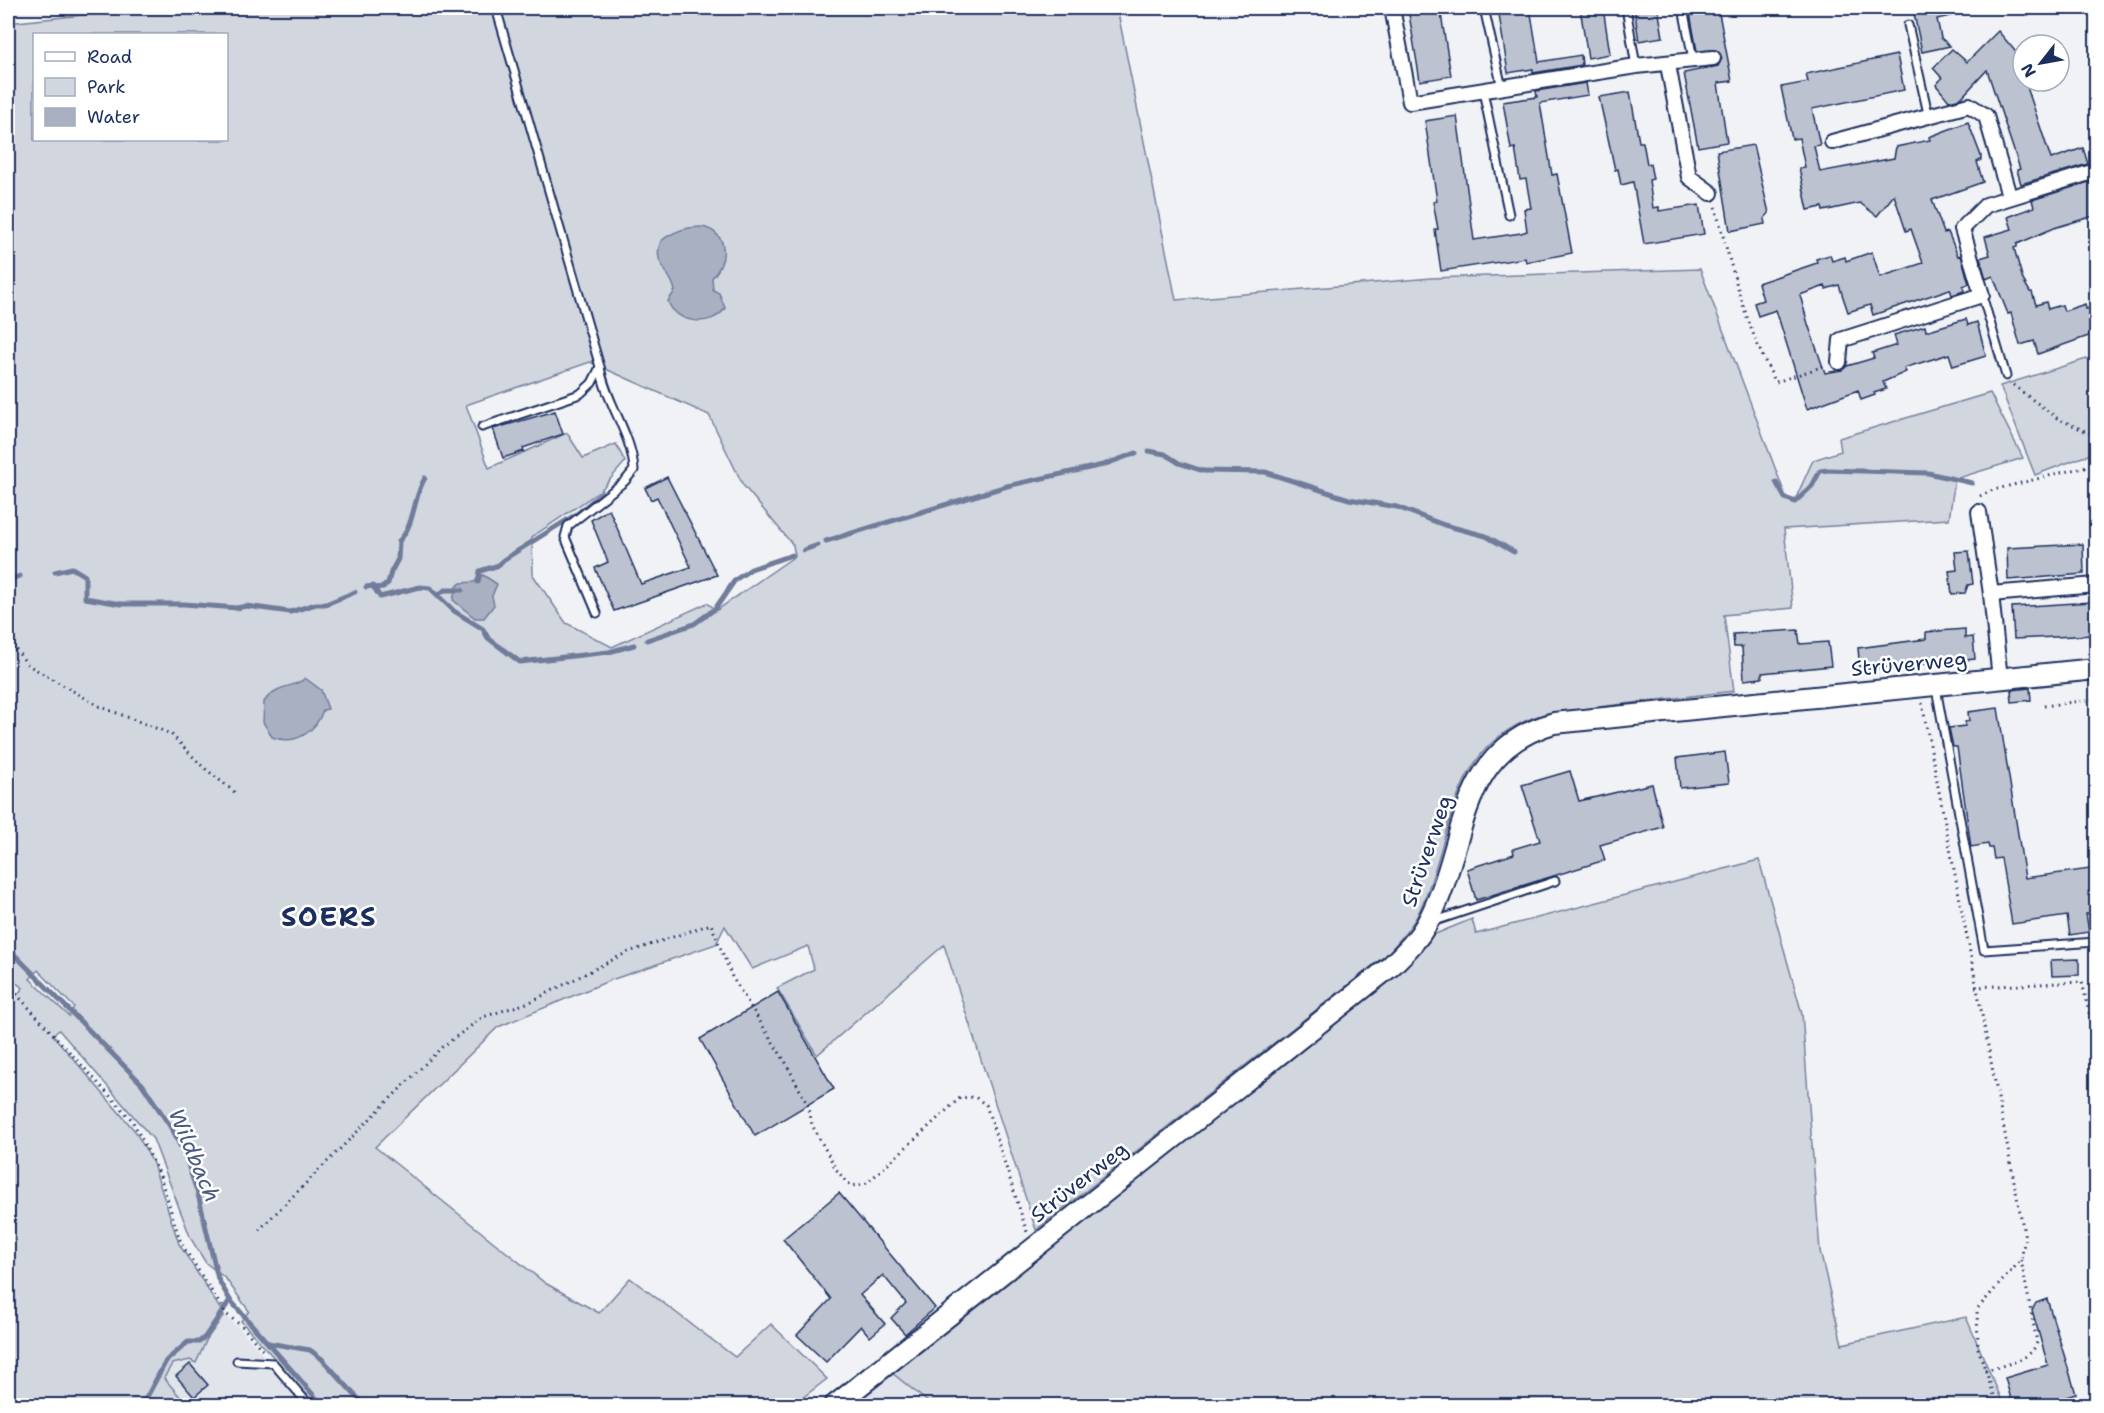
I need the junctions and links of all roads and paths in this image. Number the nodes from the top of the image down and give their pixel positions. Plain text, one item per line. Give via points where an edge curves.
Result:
1 (496, 8) edge
2 (1392, 8) edge
3 (1484, 8) edge
4 (1626, 8) edge
5 (1683, 8) edge
6 (1908, 25) dead end
7 (1713, 58) dead end
8 (1693, 59) junction
9 (1668, 65) junction
10 (1636, 66) junction
11 (1502, 88) junction
12 (1483, 90) junction
13 (1929, 118) junction
14 (1832, 142) dead end
15 (2097, 176) edge
16 (1711, 193) joint
17 (2009, 196) junction
18 (1509, 215) dead end
19 (1982, 294) junction
20 (1839, 362) joint
21 (600, 367) junction
22 (2006, 376) joint
23 (482, 427) dead end
24 (2097, 436) edge
25 (2097, 464) edge
26 (1979, 512) joint
27 (2097, 585) edge
28 (1991, 594) junction
29 (597, 613) dead end
30 (8, 640) edge
31 (2097, 669) edge
32 (2000, 679) junction
33 (1927, 686) junction
34 (2097, 699) edge
35 (2044, 706) dead end
36 (238, 795) dead end
37 (1555, 881) dead end
38 (1427, 924) junction
39 (2097, 942) edge
40 (8, 985) edge
41 (1976, 987) junction
42 (2097, 1042) edge
43 (259, 1230) dead end
44 (1033, 1249) junction
45 (2021, 1260) junction
46 (237, 1361) dead end
47 (273, 1363) junction
48 (1985, 1371) junction
49 (310, 1406) edge
50 (834, 1406) edge
51 (2002, 1406) edge

1 - 21 lane
2 - 12 street via 1410,102
3 - 11 lane
4 - 10 lane
5 - 8 lane
6 - 13 lane
7 - 8 street
8 - 9 street
9 - 10 street
9 - 16 street via 1689,177
10 - 11 street
11 - 12 street
12 - 18 lane
13 - 14 street
13 - 17 street via 1969,105 1986,116
15 - 17 street via 2089,173
16 - 20 path via 1751,328 1776,382
17 - 19 street via 1986,205 1962,229
19 - 20 street via 1840,339
19 - 22 lane
21 - 23 lane via 592,383 580,394
21 - 29 lane via 603,387 633,455 634,470 568,526 565,537
22 - 24 path via 2057,418
25 - 26 path via 1994,490 1980,497
26 - 28 street
27 - 28 street
28 - 32 street
30 - 36 path via 28,665 38,671 99,706 171,734
31 - 32 street, Strüverweg
32 - 33 street, Strüverweg
33 - 38 street, Strüverweg via 1554,723 1534,729 1505,748 1479,780
33 - 39 lane via 1984,950
33 - 41 path
34 - 35 path
37 - 38 lane
38 - 44 street, Strüverweg via 1391,966
40 - 47 path via 132,1120 159,1173 181,1243 226,1314 243,1327
41 - 42 path via 2082,982
41 - 45 path via 2025,1238
43 - 44 path via 442,1047 483,1017 530,1002 626,953 711,924 732,977 786,1063 809,1108 812,1125 847,1183 867,1183 960,1098 975,1097 986,1105
44 - 50 street, Strüverweg
45 - 48 path via 1977,1309 1978,1348
45 - 48 path via 2037,1342 2028,1356
46 - 47 lane
47 - 49 lane
48 - 51 path via 1996,1401

